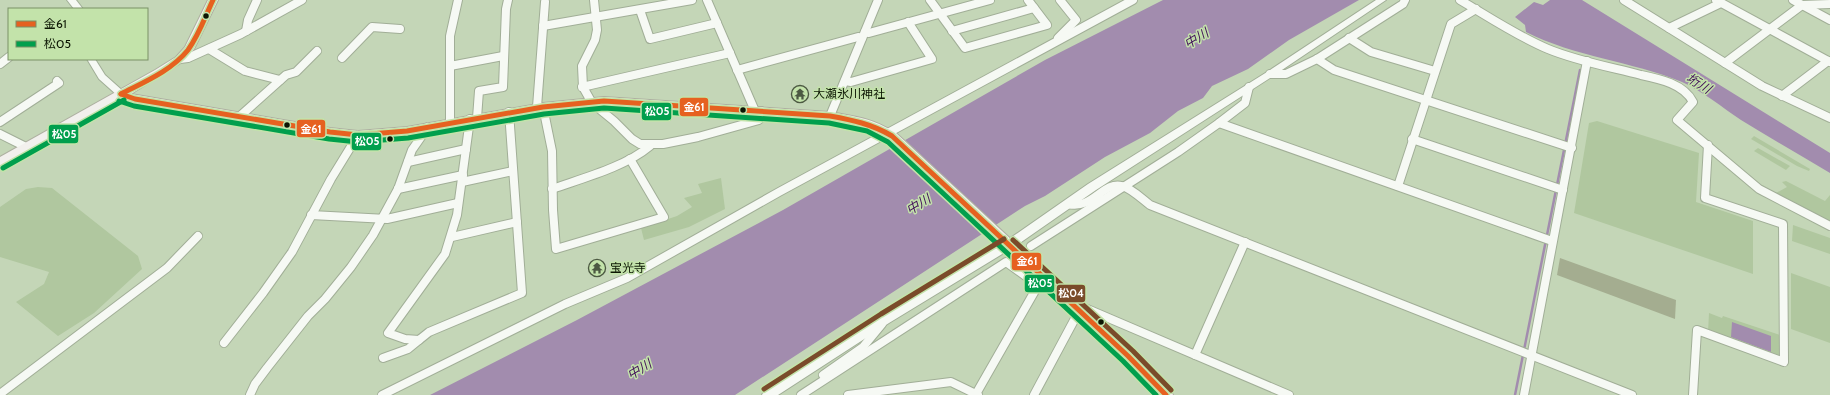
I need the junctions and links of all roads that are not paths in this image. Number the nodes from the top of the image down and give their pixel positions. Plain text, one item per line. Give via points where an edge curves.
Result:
1 (71, 0) edge
2 (213, 0) edge
3 (257, 0) edge
4 (302, 0) edge
5 (458, 0) edge
6 (508, 0) edge
7 (594, 0) edge
8 (692, 0) edge
9 (707, 0) edge
10 (878, 0) edge
11 (930, 0) edge
12 (961, 0) edge
13 (990, 0) edge
14 (1028, 0) edge
15 (1060, 0) edge
16 (1133, 0) edge
17 (1382, 0) edge
18 (1405, 0) edge
19 (1460, 0) edge
20 (1627, 0) edge
21 (1793, 0) edge
22 (1718, 1) edge
23 (544, 2) dead end
24 (662, 3) edge
25 (1830, 4) edge
26 (1802, 5) junction
27 (966, 7) junction
28 (78, 8) edge
29 (1034, 8) junction
30 (1476, 9) junction
31 (640, 10) junction
32 (940, 14) junction
33 (595, 18) junction
34 (1830, 20) edge
35 (908, 22) junction
36 (717, 23) junction
37 (543, 26) junction
38 (1668, 28) junction
39 (400, 29) dead end
40 (1769, 29) junction
41 (246, 31) junction
42 (952, 31) junction
43 (864, 35) junction
44 (1349, 38) junction
45 (1055, 42) junction
46 (209, 49) junction
47 (317, 50) dead end
48 (730, 53) junction
49 (503, 56) junction
50 (8, 58) edge
51 (342, 58) dead end
52 (180, 59) junction
53 (1317, 59) junction
54 (92, 60) edge
55 (1587, 61) junction
56 (1829, 61) edge
57 (1725, 63) junction
58 (0, 64) edge
59 (450, 66) junction
60 (737, 70) junction
61 (1435, 71) junction
62 (1270, 74) junction
63 (280, 80) junction
64 (57, 81) dead end
65 (845, 82) junction
66 (582, 86) junction
67 (1250, 87) junction
68 (120, 94) junction
69 (1782, 96) junction
70 (1426, 100) junction
71 (589, 101) junction
72 (540, 107) junction
73 (758, 111) junction
74 (509, 112) junction
75 (830, 116) junction
76 (239, 117) junction
77 (1830, 118) edge
78 (474, 119) junction
79 (0, 122) edge
80 (450, 123) junction
81 (1220, 123) junction
82 (428, 128) junction
83 (0, 134) edge
84 (890, 134) junction
85 (358, 135) junction
86 (1412, 139) junction
87 (1708, 145) junction
88 (650, 146) junction
89 (26, 147) junction
90 (1572, 148) junction
91 (466, 149) junction
92 (630, 159) junction
93 (0, 162) edge
94 (408, 162) junction
95 (513, 171) junction
96 (462, 179) junction
97 (1123, 186) junction
98 (1398, 186) junction
99 (552, 189) junction
100 (398, 190) junction
101 (1563, 190) junction
102 (458, 203) junction
103 (1068, 204) junction
104 (311, 216) junction
105 (383, 218) junction
106 (517, 222) junction
107 (1830, 226) edge
108 (198, 236) dead end
109 (452, 237) junction
110 (1005, 241) junction
111 (1552, 241) junction
112 (1245, 242) junction
113 (1031, 246) dead end
114 (1041, 281) junction
115 (1079, 311) junction
116 (885, 320) junction
117 (419, 340) junction
118 (224, 343) dead end
119 (1526, 353) junction
120 (1195, 355) junction
121 (383, 358) dead end
122 (814, 392) edge
123 (0, 394) edge
124 (250, 395) edge
125 (382, 395) edge
126 (768, 395) edge
127 (801, 395) edge
128 (848, 395) edge
129 (977, 395) edge
130 (1034, 395) edge
131 (1166, 395) edge
132 (1289, 395) edge
133 (1524, 395) edge
134 (1632, 395) edge
135 (1693, 395) edge

1 - 28 street
2 - 52 main road via 192,44
3 - 41 street
4 - 41 street
5 - 59 street via 450,36
6 - 49 street
7 - 33 street
8 - 24 street
9 - 36 street
10 - 43 street
11 - 32 street
12 - 27 street
13 - 27 street
14 - 29 street
15 - 45 street via 1076,20
16 - 45 street
17 - 62 street
18 - 44 street via 1403,4
19 - 30 street
20 - 38 street
21 - 26 street
22 - 38 street
22 - 40 street
23 - 37 street
24 - 31 street
25 - 26 street
26 - 34 street
26 - 40 street
27 - 32 street
29 - 42 street
29 - 42 street via 1047,25 965,48
30 - 55 street via 1542,46
30 - 61 street via 1451,24
31 - 33 street
31 - 36 street via 650,39
32 - 35 street
32 - 42 street
33 - 37 street
33 - 66 street via 598,33 581,67
35 - 43 street
35 - 65 street via 932,59
36 - 48 street
37 - 72 street
38 - 57 street
39 - 51 street via 372,27
40 - 56 street
40 - 57 street
41 - 46 street
43 - 60 street
43 - 65 street
44 - 53 street
44 - 61 street via 1371,52
45 - 84 street
46 - 52 street
46 - 63 street via 245,71
47 - 63 street via 296,72
48 - 60 street
48 - 66 street
49 - 59 street
49 - 78 street via 503,86 479,91
50 - 58 street
52 - 68 main road
53 - 62 street via 1286,74
53 - 70 street via 1334,70
54 - 68 street via 102,78
55 - 87 street via 1664,81 1684,91 1692,97 1693,102 1677,120
55 - 90 street
56 - 69 street
57 - 69 street
59 - 80 street
60 - 73 street
61 - 70 street
62 - 67 street
63 - 76 street
64 - 79 street via 59,83
65 - 75 street
66 - 71 street
67 - 81 street via 1245,103
67 - 103 street
68 - 76 main road
68 - 89 main road
69 - 77 street
70 - 86 street
70 - 90 street
71 - 72 main road
71 - 73 main road
71 - 88 street via 633,140
72 - 74 main road
72 - 99 street via 552,151
73 - 75 main road
73 - 88 street via 759,120
74 - 78 main road
74 - 95 street
75 - 84 main road via 865,122
76 - 85 main road
78 - 80 main road
78 - 91 street
80 - 82 main road
81 - 97 street
81 - 98 street
82 - 85 main road via 391,134
82 - 94 street via 412,150
83 - 89 street
84 - 110 main road
84 - 125 street via 627,278 565,304
85 - 104 street
86 - 98 street
86 - 101 street
87 - 107 street via 1759,190
87 - 135 street via 1705,198 1783,224 1784,362 1697,330
88 - 92 street
89 - 93 main road
90 - 101 street
91 - 94 street
91 - 96 street
92 - 99 street
92 - 99 street via 664,216 556,249
94 - 100 street
95 - 96 street
95 - 106 street
96 - 100 street
96 - 102 street
97 - 103 street via 1119,184 1106,189 1081,205
97 - 112 street via 1150,205
97 - 113 street
98 - 111 street
100 - 105 street
101 - 111 street
102 - 105 street
102 - 109 street
103 - 110 street
104 - 105 street
104 - 118 street via 283,264
105 - 124 street via 351,267 272,361
106 - 109 street
106 - 117 street via 522,293 429,332
108 - 123 street via 167,268
109 - 117 street via 446,254 388,333
110 - 114 main road
110 - 116 street
111 - 119 street
112 - 119 street
112 - 120 street
114 - 115 main road
114 - 122 street via 1006,262
114 - 129 street
115 - 120 street via 1084,308 1093,310
115 - 130 street
115 - 131 main road
116 - 122 street via 863,346 817,380
116 - 126 street
117 - 121 street via 408,349
119 - 133 street
119 - 134 street
120 - 132 street
122 - 127 street
128 - 129 street via 951,382

